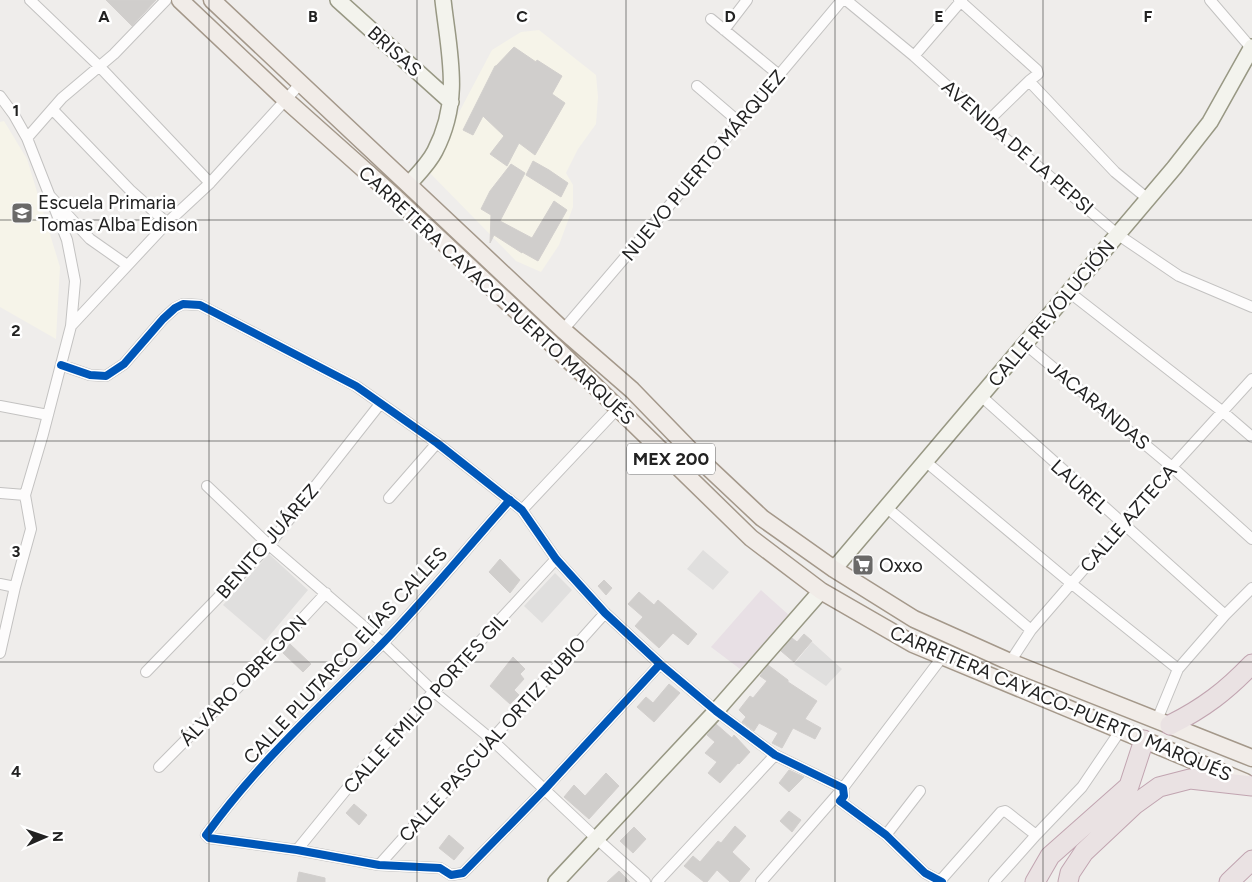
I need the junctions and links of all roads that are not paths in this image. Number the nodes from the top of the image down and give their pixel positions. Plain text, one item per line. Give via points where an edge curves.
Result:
1 (30, 0) edge
2 (166, 0) edge
3 (180, 0) edge
4 (212, 0) edge
5 (338, 0) edge
6 (443, 0) edge
7 (747, 0) edge
8 (842, 0) edge
9 (846, 0) edge
10 (960, 0) edge
11 (1210, 0) edge
12 (711, 19) dead end
13 (724, 30) junction
14 (1252, 48) edge
15 (914, 56) junction
16 (99, 66) junction
17 (779, 75) junction
18 (1030, 81) junction
19 (300, 84) junction
20 (697, 86) dead end
21 (0, 96) edge
22 (286, 100) junction
23 (452, 102) junction
24 (53, 110) junction
25 (739, 122) junction
26 (987, 122) junction
27 (26, 138) junction
28 (210, 183) junction
29 (410, 184) junction
30 (46, 191) junction
31 (1148, 199) junction
32 (167, 223) junction
33 (1118, 234) junction
34 (127, 265) junction
35 (1069, 292) junction
36 (1252, 307) edge
37 (71, 326) junction
38 (563, 330) junction
39 (1025, 344) junction
40 (61, 365) junction
41 (1252, 379) edge
42 (981, 396) junction
43 (380, 404) junction
44 (0, 406) edge
45 (618, 408) junction
46 (1223, 412) junction
47 (48, 415) junction
48 (1252, 437) edge
49 (437, 443) junction
50 (925, 462) junction
51 (1172, 467) junction
52 (207, 486) dead end
53 (0, 493) edge
54 (24, 495) junction
55 (389, 498) dead end
56 (510, 500) junction
57 (886, 507) junction
58 (522, 510) junction
59 (1122, 524) junction
60 (1252, 539) edge
61 (269, 545) junction
62 (556, 559) junction
63 (834, 569) junction
64 (0, 584) edge
65 (1072, 584) junction
66 (15, 587) junction
67 (1252, 588) edge
68 (821, 591) junction
69 (326, 592) junction
70 (604, 613) junction
71 (1225, 615) junction
72 (1032, 630) junction
73 (383, 643) junction
74 (0, 653) edge
75 (943, 656) junction
76 (1010, 662) junction
77 (660, 664) junction
78 (1252, 664) edge
79 (1178, 669) junction
80 (146, 672) dead end
81 (433, 690) junction
82 (716, 711) junction
83 (1163, 723) junction
84 (1120, 731) junction
85 (491, 739) junction
86 (1144, 740) junction
87 (775, 755) junction
88 (1252, 758) edge
89 (159, 767) dead end
90 (1252, 786) edge
91 (843, 788) junction
92 (545, 789) junction
93 (920, 791) dead end
94 (886, 835) junction
95 (1036, 835) junction
96 (597, 839) junction
97 (298, 850) junction
98 (1252, 860) edge
99 (379, 866) junction
100 (556, 882) edge
101 (645, 882) edge
102 (657, 882) edge
103 (761, 882) edge
104 (941, 882) edge
105 (994, 882) edge
106 (1035, 882) edge
107 (1068, 882) edge
108 (1228, 882) edge

1 - 16 street
2 - 16 street
3 - 22 main road, CARRETERA CAYACO-PUERTO MARQUÉS / MEX 200
4 - 19 main road, CARRETERA CAYACO-PUERTO MARQUÉS / MEX 200
5 - 23 street, BRISAS
6 - 23 street via 452,70
7 - 13 street
8 - 17 street, NUEVO PUERTO MÁRQUEZ
9 - 15 street, AVENIDA DE LA PEPSI
10 - 15 street
10 - 18 street via 1038,70
11 - 14 street
12 - 13 street
13 - 17 street
14 - 31 street, CALLE REVOLUCIÓN via 1210,122
15 - 26 street, AVENIDA DE LA PEPSI
16 - 24 street
16 - 28 street
17 - 25 street, NUEVO PUERTO MÁRQUEZ
18 - 26 street
18 - 31 street via 1115,172
19 - 22 street
19 - 29 main road, CARRETERA CAYACO-PUERTO MARQUÉS / MEX 200
20 - 25 street
21 - 27 street
22 - 28 street
22 - 45 main road, CARRETERA CAYACO-PUERTO MARQUÉS / MEX 200 via 396,198
23 - 29 street via 435,152
24 - 27 street
24 - 32 street via 130,190
25 - 38 street, NUEVO PUERTO MÁRQUEZ
26 - 33 street, AVENIDA DE LA PEPSI
27 - 30 street
28 - 32 street
29 - 38 main road, CARRETERA CAYACO-PUERTO MARQUÉS / MEX 200
30 - 34 street via 90,239
30 - 37 street via 66,240 75,281
31 - 33 street, CALLE REVOLUCIÓN
32 - 34 street
33 - 35 street, CALLE REVOLUCIÓN
33 - 36 street, AVENIDA DE LA PEPSI via 1180,276
34 - 37 street
35 - 39 street, CALLE REVOLUCIÓN
35 - 46 street
37 - 40 street
38 - 63 main road, CARRETERA CAYACO-PUERTO MARQUÉS / MEX 200 via 632,390 762,518
39 - 42 street, CALLE REVOLUCIÓN
39 - 51 street, JACARANDAS
40 - 43 street via 90,375 106,376 124,364 175,308 183,304 200,305 356,386
40 - 47 street
41 - 46 street, CALLE AZTECA
42 - 50 street, CALLE REVOLUCIÓN
42 - 59 street, LAUREL
43 - 49 street
43 - 61 street, BENITO JUÁREZ
44 - 47 street
45 - 58 street
45 - 68 main road, CARRETERA CAYACO-PUERTO MARQUÉS / MEX 200 via 751,538
46 - 48 street
46 - 51 street, CALLE AZTECA
47 - 54 street
49 - 55 street
49 - 56 street
50 - 57 street, CALLE REVOLUCIÓN
50 - 65 street
51 - 59 street, CALLE AZTECA
51 - 60 street, JACARANDAS
52 - 61 street
53 - 54 street
54 - 66 street via 31,529
56 - 58 street
56 - 73 street, CALLE PLUTARCO ELÍAS CALLES
57 - 63 street, CALLE REVOLUCIÓN
57 - 72 street
58 - 62 street
59 - 65 street, CALLE AZTECA
59 - 71 street, LAUREL
61 - 69 street
61 - 80 street, BENITO JUÁREZ
62 - 70 street
62 - 81 street, CALLE EMILIO PORTES GIL
63 - 76 main road, CARRETERA CAYACO-PUERTO MARQUÉS / MEX 200 via 914,619
64 - 66 street
65 - 72 street, CALLE AZTECA
65 - 79 street
66 - 74 street
67 - 71 street
68 - 75 main road, CARRETERA CAYACO-PUERTO MARQUÉS / MEX 200 via 913,644
68 - 82 street
69 - 73 street
69 - 89 street, ÁLVARO OBREGON
70 - 77 street
70 - 85 street, CALLE PASCUAL ORTIZ RUBIO
71 - 79 street
72 - 76 street, CALLE AZTECA
73 - 81 street
73 - 97 street, CALLE PLUTARCO ELÍAS CALLES via 288,738 206,835
75 - 84 main road, CARRETERA CAYACO-PUERTO MARQUÉS / MEX 200
75 - 91 street
76 - 83 main road, CARRETERA CAYACO-PUERTO MARQUÉS / MEX 200
77 - 82 street
77 - 92 street
78 - 83 highway via 1228,688 1194,713
79 - 83 street
81 - 85 street
81 - 97 street, CALLE EMILIO PORTES GIL via 367,764
82 - 87 street
82 - 96 street
83 - 88 main road, CARRETERA CAYACO-PUERTO MARQUÉS / MEX 200
84 - 86 main road, CARRETERA CAYACO-PUERTO MARQUÉS / MEX 200
84 - 95 street via 1082,787
85 - 92 street
85 - 99 street, CALLE PASCUAL ORTIZ RUBIO
86 - 90 main road, CARRETERA CAYACO-PUERTO MARQUÉS / MEX 200
86 - 106 highway via 1129,786 1050,856
87 - 91 street
87 - 102 street
90 - 107 highway via 1190,779 1159,787 1134,805 1084,852
91 - 94 street via 844,796 840,801
91 - 103 street
92 - 96 street
92 - 99 street via 463,873 451,875 440,868
93 - 94 street
94 - 104 street via 925,872
95 - 104 street via 1008,812 1001,812
95 - 105 street
96 - 100 street
96 - 101 street
97 - 99 street
98 - 108 highway

